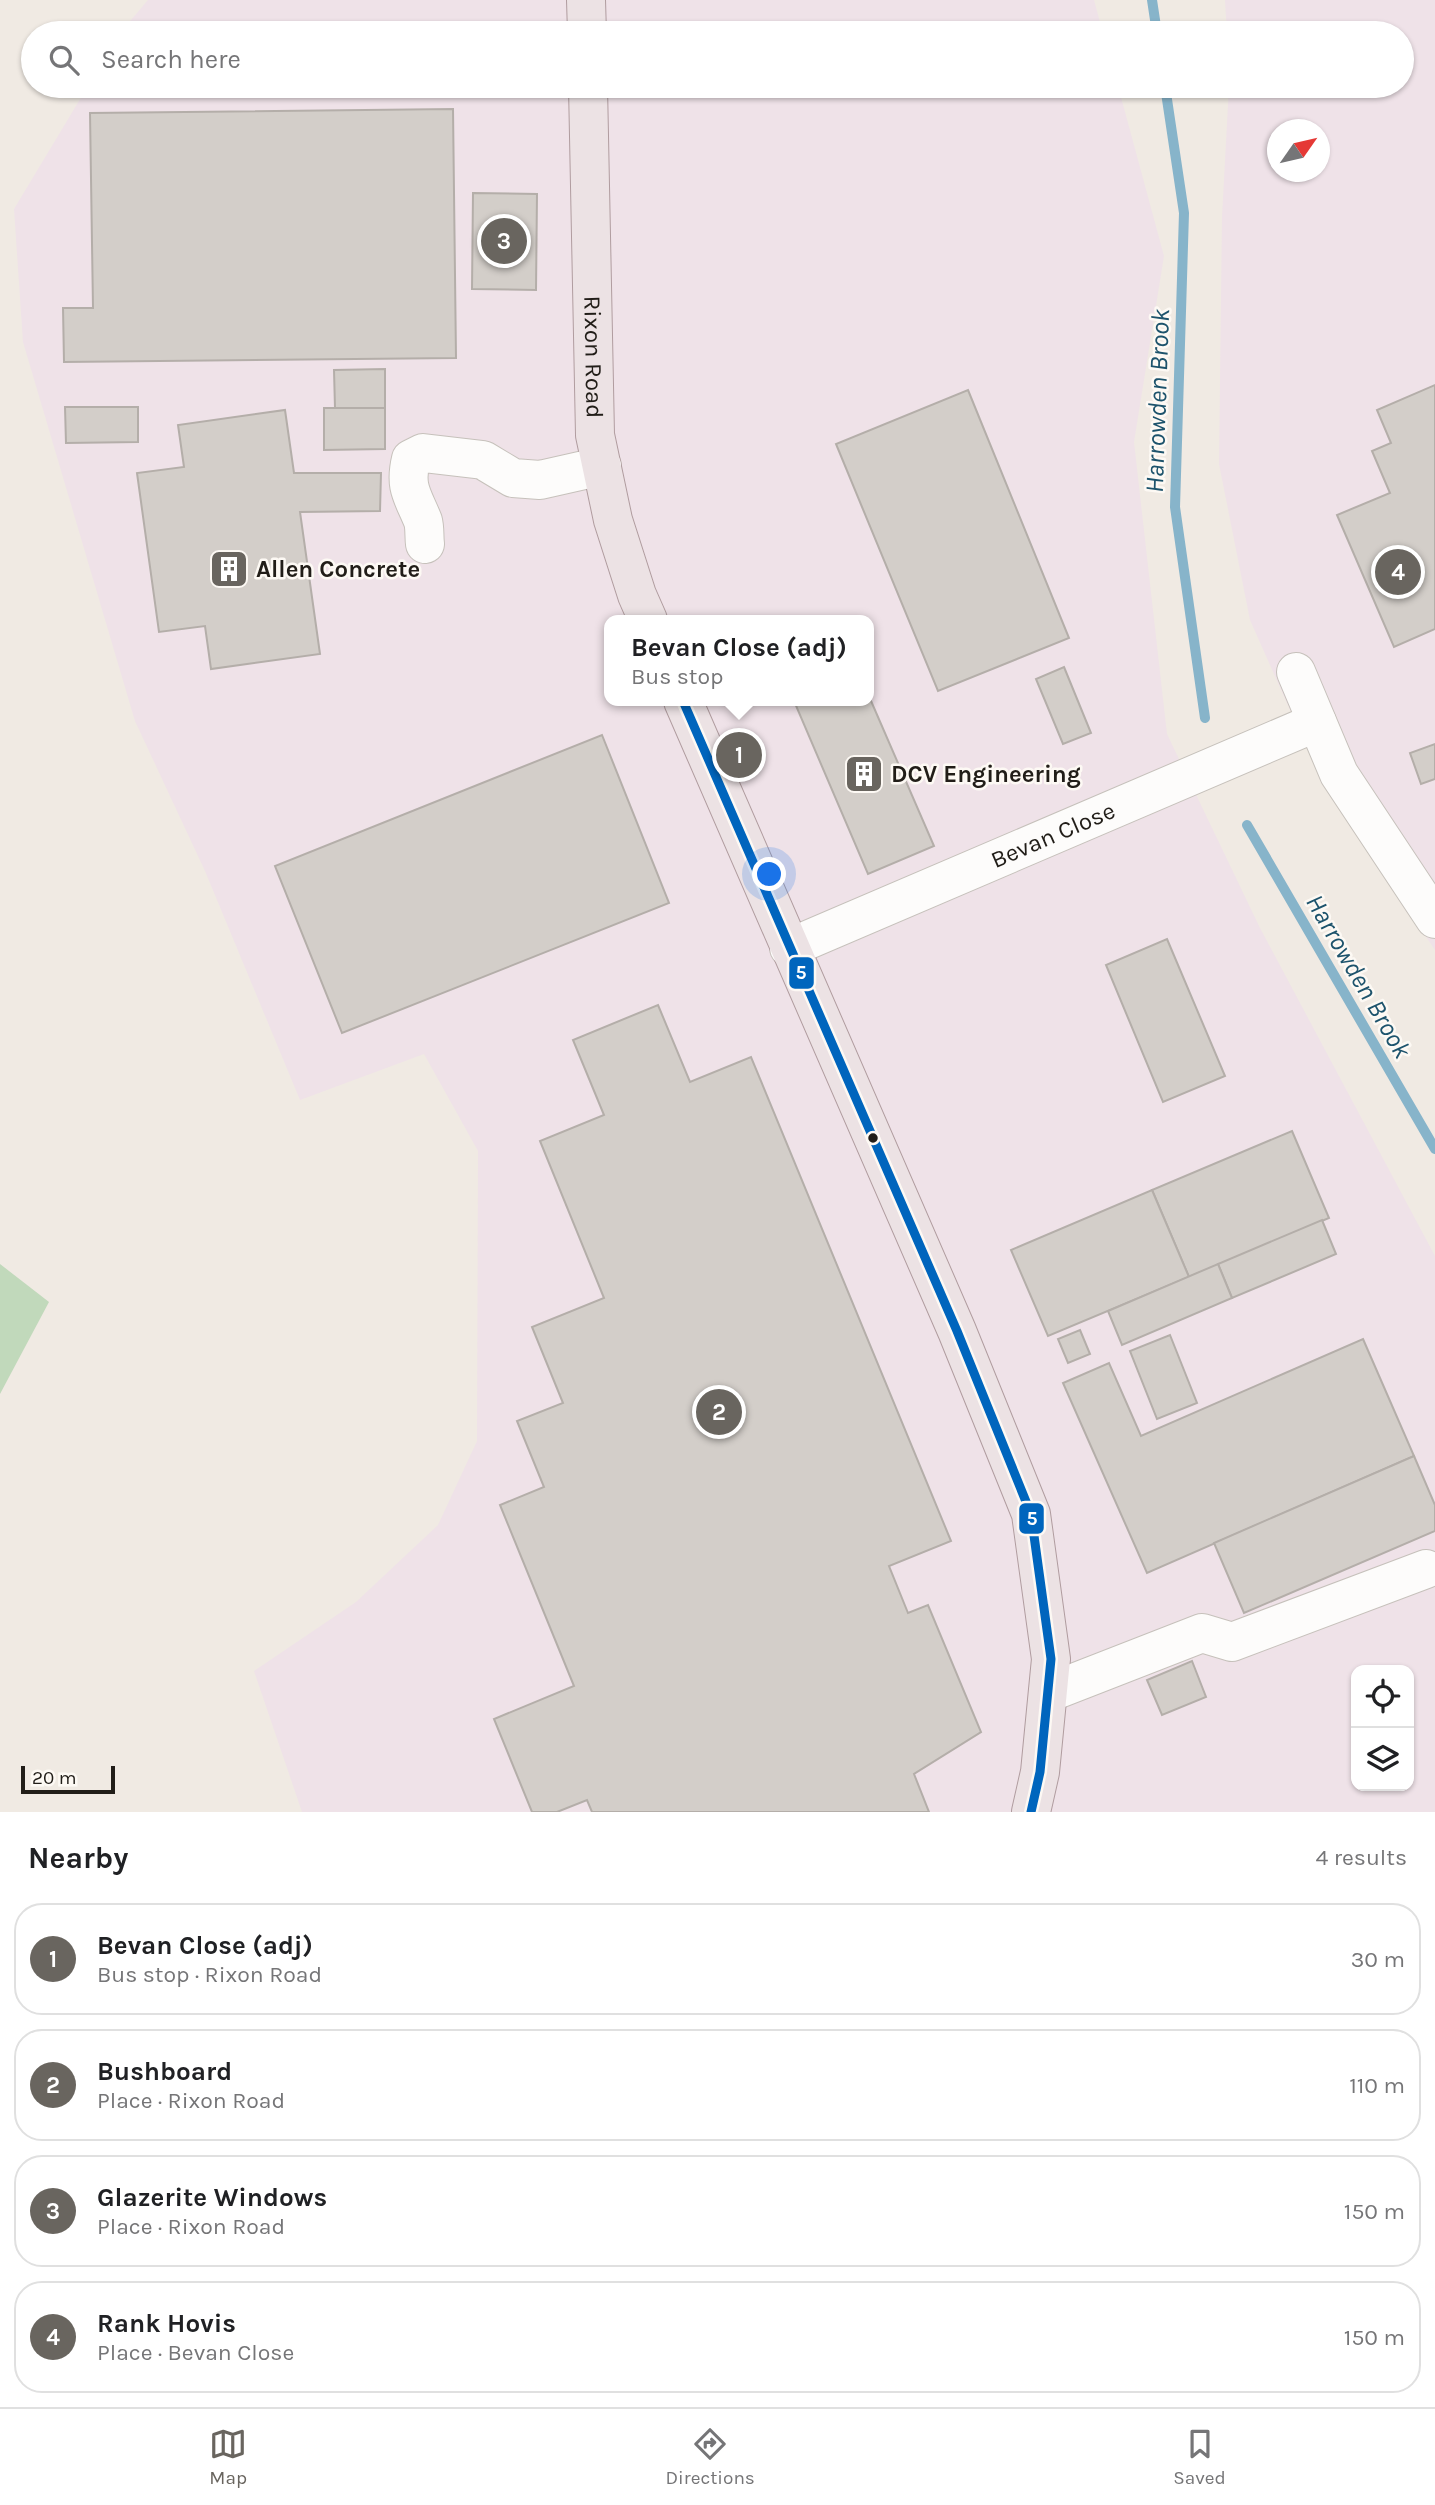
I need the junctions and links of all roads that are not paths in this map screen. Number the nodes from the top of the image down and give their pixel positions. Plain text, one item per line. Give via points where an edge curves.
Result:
1 (586, 0) edge
2 (587, 21) edge
3 (588, 98) edge
4 (602, 466) junction
5 (425, 544) dead end
6 (646, 615) edge
7 (1296, 672) dead end
8 (685, 706) edge
9 (1317, 722) junction
10 (1435, 919) edge
11 (789, 948) junction
12 (1426, 1569) dead end
13 (1048, 1693) junction
14 (1031, 1812) edge

1 - 2 main road
3 - 4 main road, Rixon Road via 595,435
4 - 5 street via 540,480 513,478 483,460 423,453 411,459 408,471 410,497 424,524
4 - 6 main road, Rixon Road via 613,520
7 - 9 street
8 - 11 main road
9 - 10 street via 1339,774
9 - 11 street, Bevan Close
11 - 13 main road via 957,1331 1031,1514 1051,1659
12 - 13 street via 1232,1642 1202,1633
13 - 14 main road via 1041,1772

